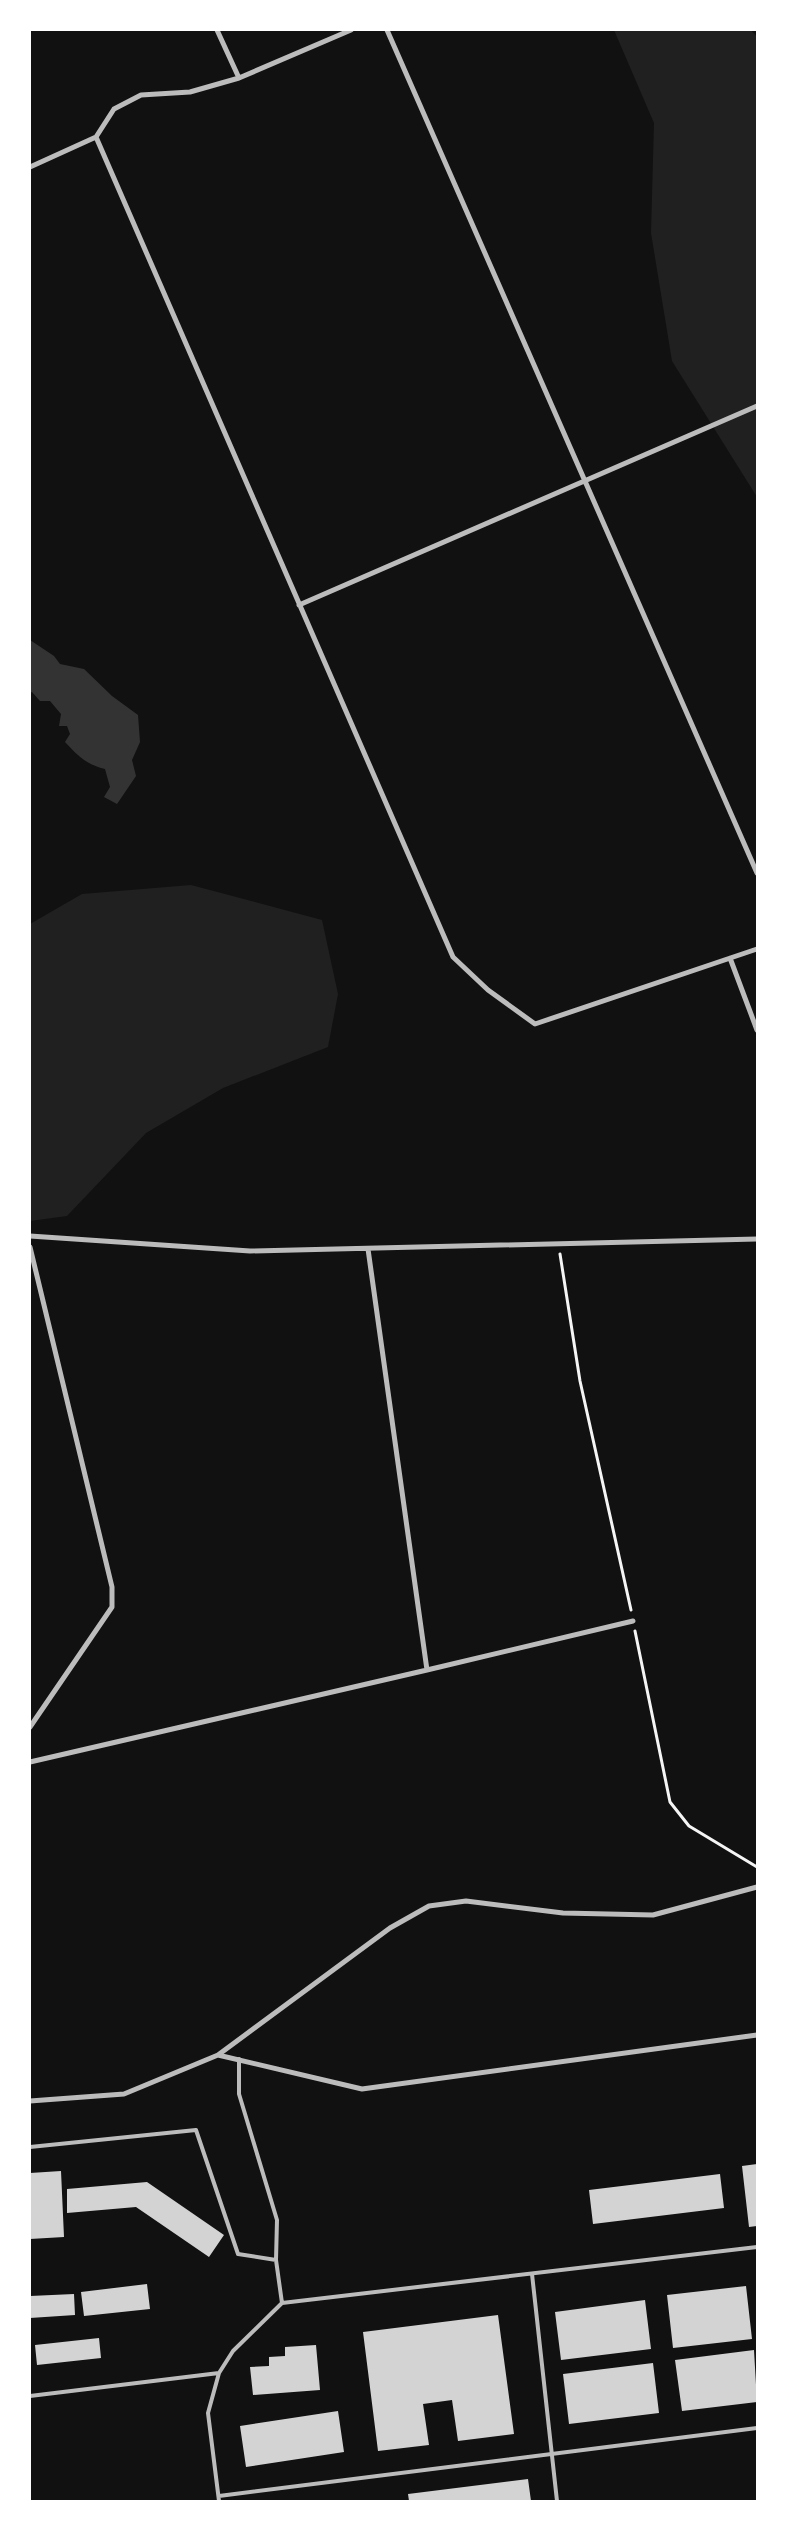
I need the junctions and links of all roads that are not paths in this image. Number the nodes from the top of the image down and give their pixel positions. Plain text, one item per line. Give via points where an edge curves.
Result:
1 (217, 30) edge
2 (351, 30) edge
3 (387, 30) edge
4 (238, 78) junction
5 (96, 137) junction
6 (30, 167) edge
7 (757, 406) edge
8 (586, 481) junction
9 (300, 606) junction
10 (757, 872) edge
11 (757, 949) edge
12 (730, 958) junction
13 (757, 1030) edge
14 (30, 1236) edge
15 (757, 1239) edge
16 (30, 1247) edge
17 (368, 1249) junction
18 (633, 1621) road end
19 (427, 1670) junction
20 (30, 1727) edge
21 (30, 1762) edge
22 (757, 1887) edge
23 (757, 2035) edge
24 (218, 2055) junction
25 (238, 2059) junction
26 (30, 2101) edge
27 (30, 2147) edge
28 (757, 2247) edge
29 (276, 2260) junction
30 (532, 2274) junction
31 (282, 2303) junction
32 (219, 2373) junction
33 (30, 2396) edge
34 (757, 2428) edge
35 (552, 2455) junction
36 (219, 2499) edge
37 (558, 2501) edge

1 - 4 street
2 - 4 street
3 - 8 street
4 - 5 street via 190,92 141,95 114,109
5 - 6 street
5 - 9 street
7 - 8 street
8 - 9 street
8 - 10 street
9 - 12 street via 453,956 488,990 535,1024
11 - 12 street
12 - 13 street
14 - 17 street via 250,1251
15 - 17 street
16 - 20 street via 112,1587 112,1607
17 - 19 street
18 - 19 street
19 - 21 street
22 - 24 street via 652,1916 563,1913 466,1901 429,1906 390,1928
23 - 25 street via 362,2090
24 - 25 street
24 - 26 street via 124,2094
25 - 29 lane via 239,2094 277,2220
27 - 29 lane via 196,2130 238,2254
28 - 30 lane
29 - 31 lane
30 - 31 lane
30 - 35 lane
31 - 32 lane via 233,2351
32 - 33 lane
32 - 36 lane via 208,2413
34 - 35 lane
35 - 36 lane
35 - 37 lane

